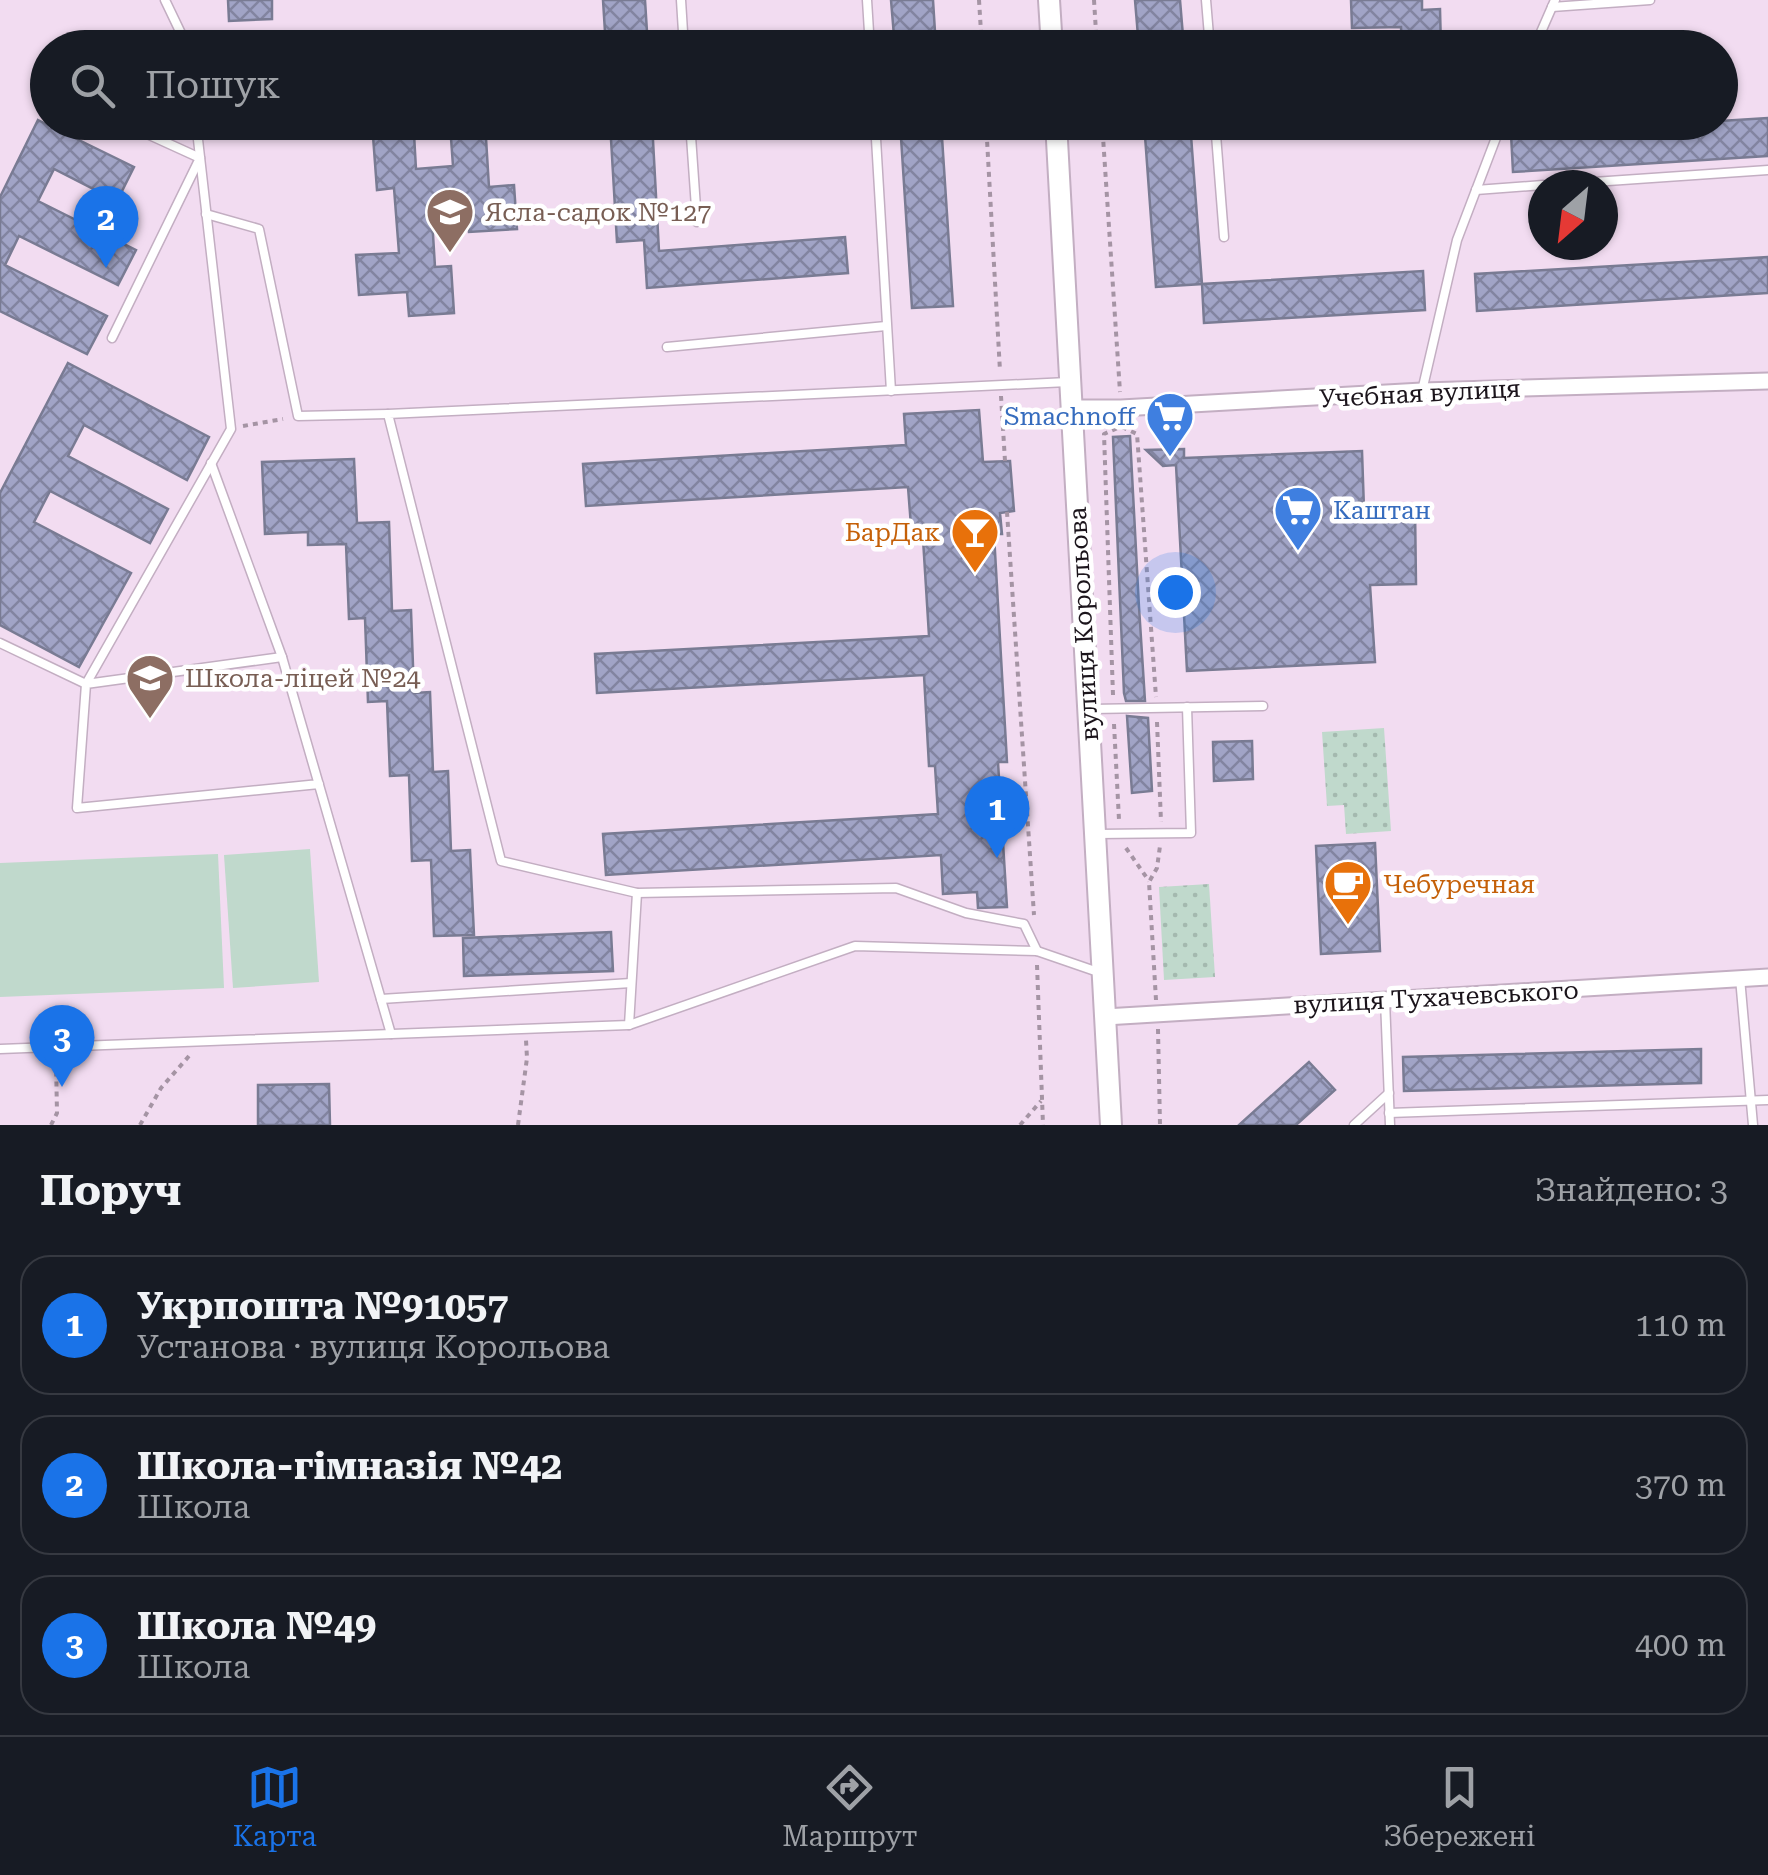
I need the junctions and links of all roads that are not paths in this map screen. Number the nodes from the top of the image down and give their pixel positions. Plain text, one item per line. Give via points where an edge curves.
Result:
1 (165, 0) edge
2 (681, 0) edge
3 (868, 0) edge
4 (1049, 0) edge
5 (1206, 0) edge
6 (1650, 0) edge
7 (1554, 3) edge
8 (179, 30) edge
9 (683, 30) edge
10 (869, 30) edge
11 (1051, 30) edge
12 (1208, 30) edge
13 (1542, 30) edge
14 (160, 140) edge
15 (198, 140) edge
16 (691, 140) edge
17 (875, 140) edge
18 (1057, 140) edge
19 (1217, 140) edge
20 (1495, 140) edge
21 (200, 158) junction
22 (1768, 170) edge
23 (1618, 180) edge
24 (1528, 186) edge
25 (1476, 190) junction
26 (206, 214) junction
27 (697, 222) dead end
28 (1224, 237) dead end
29 (886, 326) junction
30 (112, 338) dead end
31 (668, 347) dead end
32 (1768, 380) edge
33 (1070, 382) junction
34 (891, 391) junction
35 (1422, 391) junction
36 (1072, 408) junction
37 (388, 414) junction
38 (212, 463) junction
39 (0, 642) edge
40 (282, 657) junction
41 (86, 684) junction
42 (1263, 706) dead end
43 (1187, 707) junction
44 (1088, 709) junction
45 (319, 784) junction
46 (1095, 834) junction
47 (637, 893) junction
48 (1036, 951) junction
49 (1102, 973) junction
50 (1768, 977) edge
51 (1740, 978) junction
52 (631, 983) junction
53 (381, 999) junction
54 (1384, 999) junction
55 (1105, 1017) junction
56 (628, 1025) junction
57 (392, 1034) junction
58 (0, 1049) edge
59 (1388, 1093) junction
60 (1768, 1100) edge
61 (1751, 1101) junction
62 (1390, 1114) junction
63 (1110, 1125) edge
64 (1354, 1125) edge
65 (1390, 1125) edge
66 (1753, 1125) edge

1 - 8 lane
2 - 9 lane
3 - 10 lane
4 - 11 street
5 - 12 lane
6 - 7 lane
7 - 13 lane
14 - 21 lane
15 - 21 lane
16 - 27 lane
17 - 29 lane
18 - 33 street, вулиця Корольова
19 - 28 lane
20 - 25 lane
21 - 26 lane
21 - 30 lane
22 - 23 lane
24 - 25 lane
25 - 35 lane via 1457,240
26 - 37 lane via 258,229 298,416
26 - 38 lane via 231,428
29 - 31 lane
29 - 34 lane
32 - 35 street, Учєбная вулиця
33 - 34 lane
33 - 36 street, вулиця Корольова
34 - 37 lane
35 - 36 street, Учєбная вулиця
36 - 44 street, вулиця Корольова
37 - 47 lane via 501,861
38 - 40 lane
38 - 41 lane
39 - 41 lane
40 - 41 lane
40 - 45 lane
41 - 45 lane via 78,808
42 - 43 lane
43 - 44 lane
43 - 46 lane via 1191,833
44 - 46 street, вулиця Корольова
45 - 53 lane
46 - 49 street, вулиця Корольова
47 - 48 lane via 896,888 1024,924
47 - 52 lane
48 - 49 lane
48 - 56 lane via 855,946
49 - 55 street, вулиця Корольова
50 - 51 street, вулиця Тухачевського
51 - 54 street, вулиця Тухачевського
51 - 61 lane
52 - 53 lane
52 - 56 lane
53 - 57 lane
54 - 55 street, вулиця Тухачевського
54 - 59 lane
55 - 63 street, вулиця Корольова
56 - 57 lane
57 - 58 lane
59 - 62 lane
59 - 64 lane
60 - 61 lane
61 - 62 lane
61 - 66 lane
62 - 65 lane

